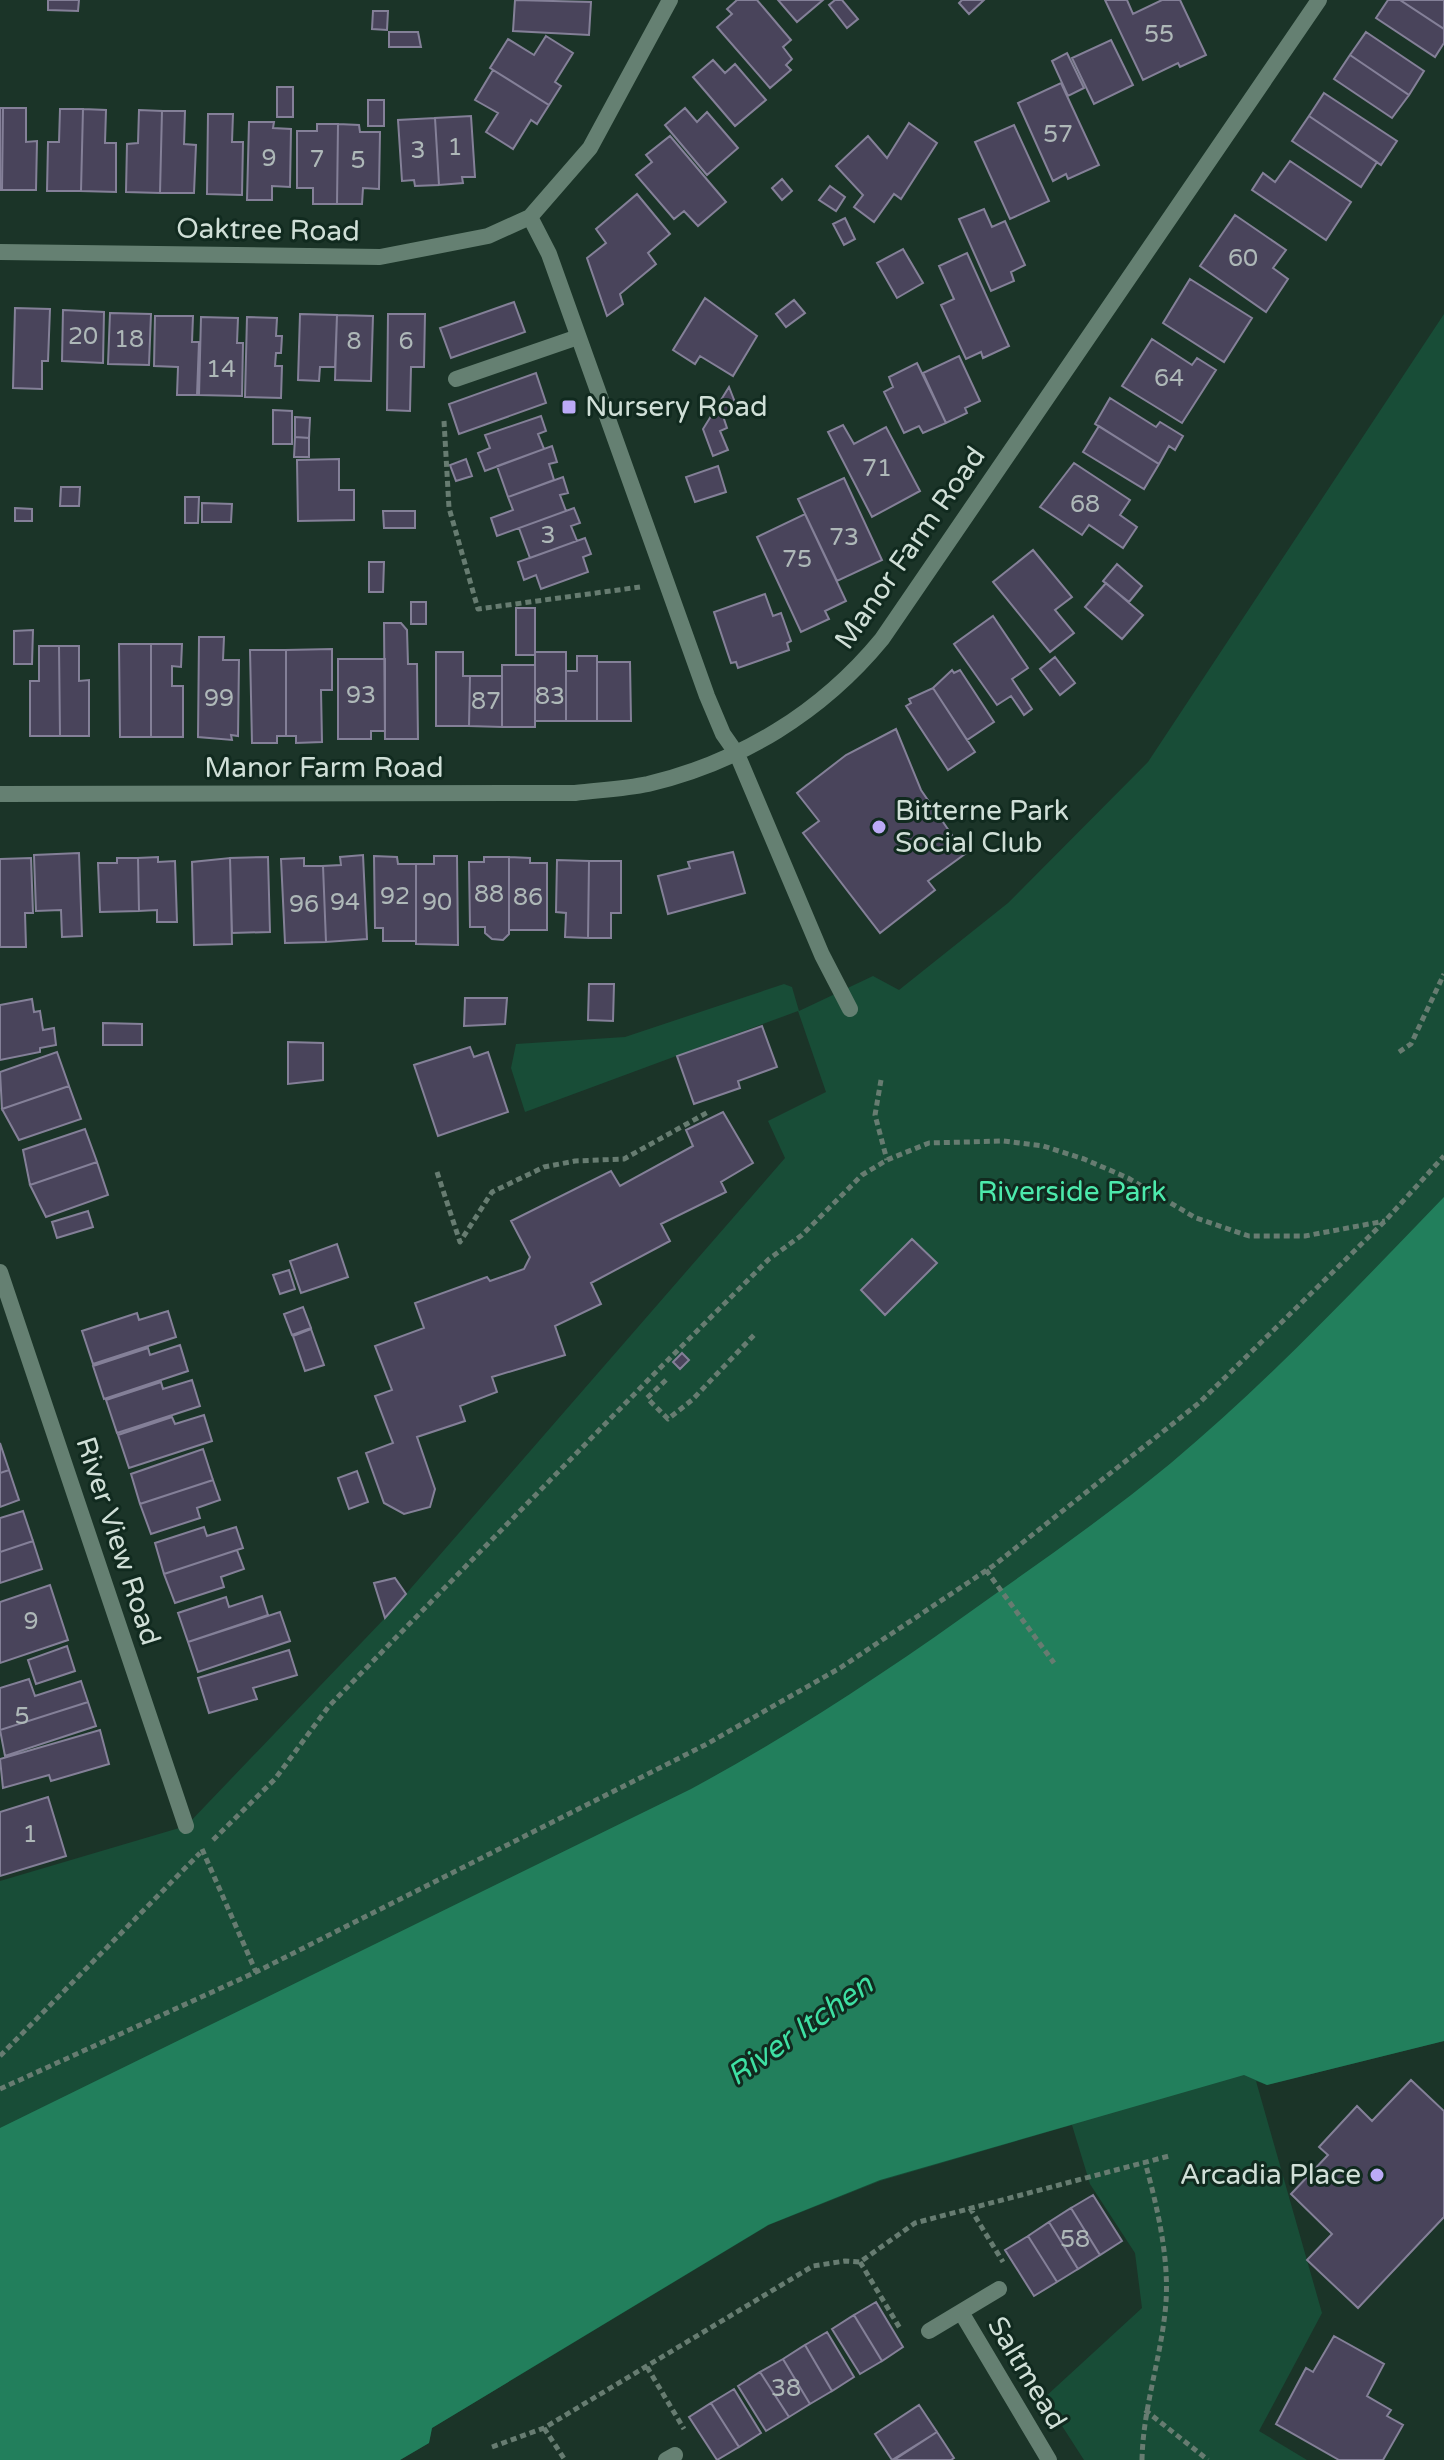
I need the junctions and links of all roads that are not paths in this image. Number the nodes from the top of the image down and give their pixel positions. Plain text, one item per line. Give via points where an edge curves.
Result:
1 (670, 0) edge
2 (1319, 0) edge
3 (530, 217) junction
4 (0, 252) edge
5 (578, 337) junction
6 (456, 379) dead end
7 (737, 754) junction
8 (0, 794) edge
9 (850, 1009) dead end
10 (0, 1272) edge
11 (186, 1826) road end
12 (999, 2289) road end
13 (961, 2312) junction
14 (929, 2331) road end
15 (1049, 2460) edge

1 - 3 street via 590,148
2 - 7 street, Manor Farm Road via 882,639 833,693
3 - 4 street, Oaktree Road via 488,236 380,257
3 - 5 street
5 - 6 street
5 - 7 street via 707,696
7 - 8 street, Manor Farm Road via 648,784 575,793
7 - 9 street
10 - 11 street, River View Road
12 - 13 street, Saltmead
13 - 14 street, Saltmead
13 - 15 street, Saltmead

